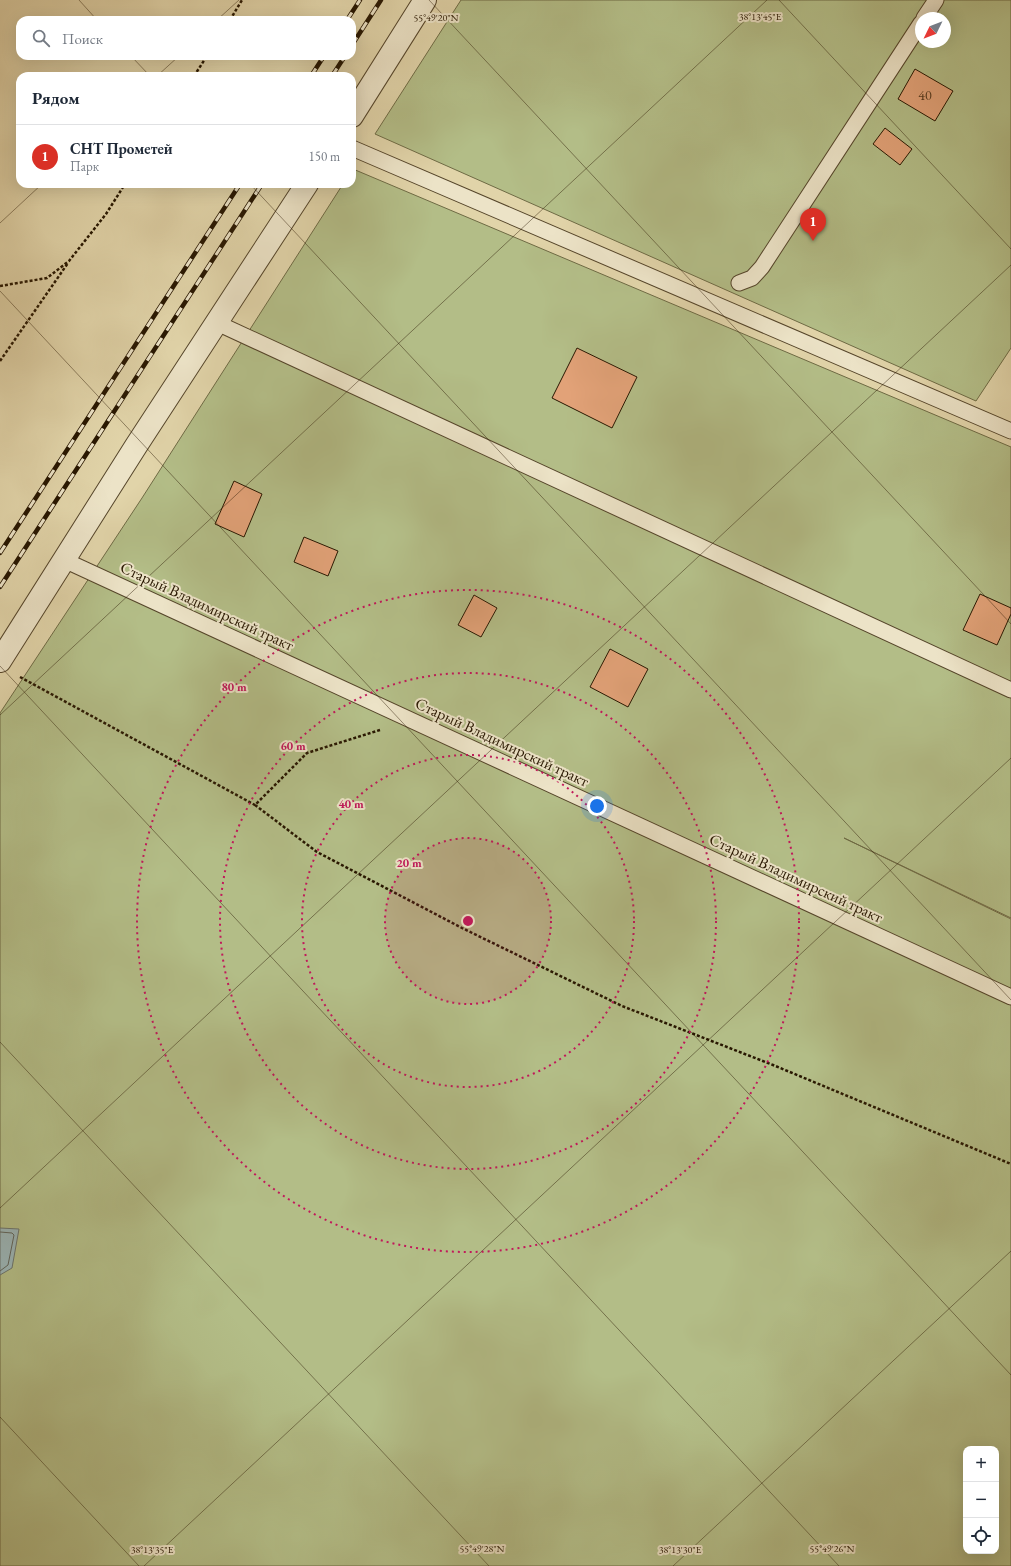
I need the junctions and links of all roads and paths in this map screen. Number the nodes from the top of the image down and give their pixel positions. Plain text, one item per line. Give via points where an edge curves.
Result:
1 (242, 0) edge
2 (425, 0) edge
3 (936, 0) edge
4 (928, 12) edge
5 (232, 16) edge
6 (915, 32) edge
7 (204, 60) edge
8 (197, 72) edge
9 (356, 110) edge
10 (356, 150) edge
11 (122, 188) edge
12 (304, 188) edge
13 (69, 261) junction
14 (739, 283) dead end
15 (0, 286) edge
16 (217, 323) junction
17 (0, 361) edge
18 (1011, 432) edge
19 (64, 560) junction
20 (7, 667) edge
21 (1011, 690) edge
22 (390, 710) junction
23 (255, 805) junction
24 (1011, 997) edge
25 (1011, 1164) edge

1 - 5 path
2 - 9 street
3 - 4 lane
6 - 14 lane via 762,267 752,278
7 - 8 path
10 - 18 lane
11 - 13 path via 106,214
12 - 16 street
13 - 15 path via 47,278
13 - 17 path
16 - 19 street
16 - 21 lane
19 - 20 street
19 - 22 lane, Старый Владимирский тракт
20 - 23 path
22 - 23 path via 379,732 307,753
22 - 24 lane, Старый Владимирский тракт
23 - 25 path via 317,852 462,928 622,1006 773,1065

